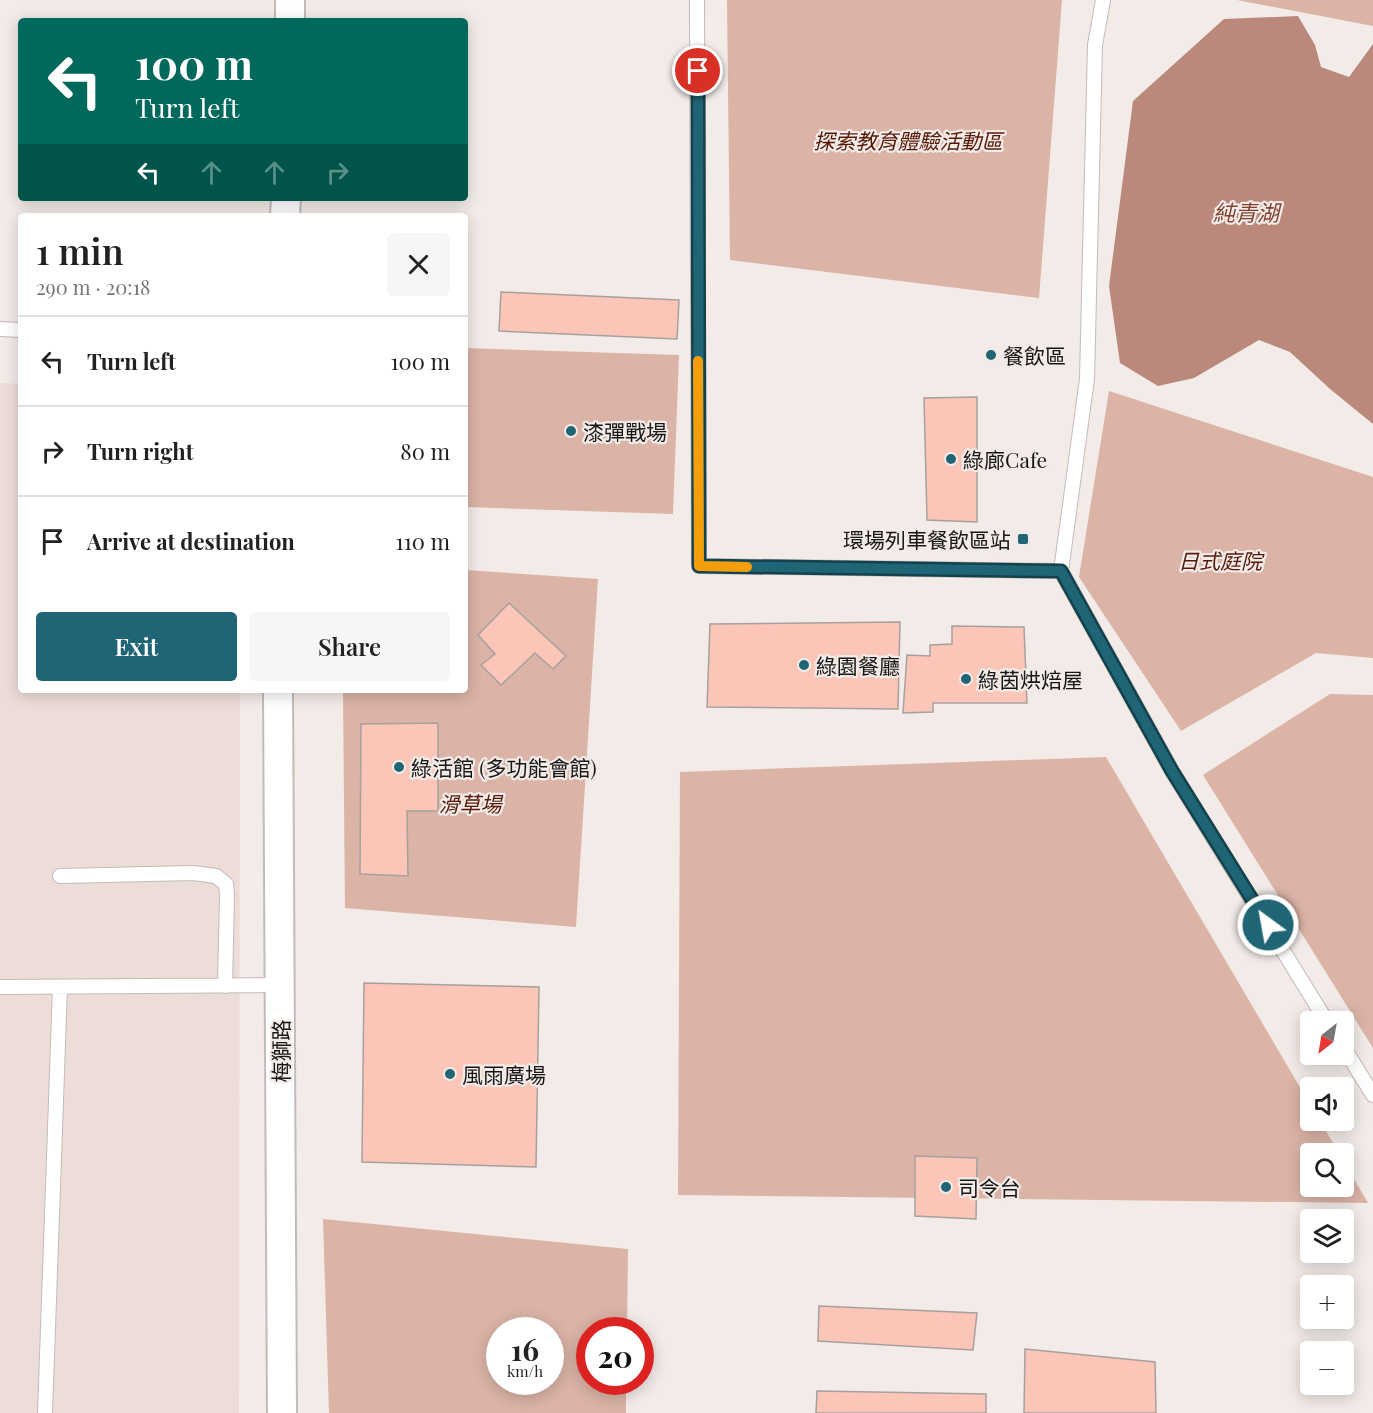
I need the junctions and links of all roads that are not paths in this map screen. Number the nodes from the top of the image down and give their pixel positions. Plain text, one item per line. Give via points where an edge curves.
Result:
1 (290, 0) edge
2 (698, 0) edge
3 (1103, 0) edge
4 (290, 18) edge
5 (0, 329) edge
6 (18, 330) edge
7 (1061, 571) junction
8 (278, 693) edge
9 (60, 876) dead end
10 (280, 985) junction
11 (225, 986) junction
12 (0, 987) edge
13 (60, 987) junction
14 (1320, 1011) edge
15 (1354, 1064) edge
16 (1373, 1095) edge
17 (45, 1413) edge
18 (282, 1413) edge

1 - 4 street
2 - 7 lane via 699,566
3 - 7 lane via 1095,45 1087,379
5 - 6 lane
7 - 14 lane via 1172,771
8 - 10 street, 梅獅路
9 - 11 lane via 216,876 226,884 227,895
10 - 11 lane
10 - 18 street, 梅獅路
11 - 13 lane
12 - 13 lane
13 - 17 lane
15 - 16 lane

